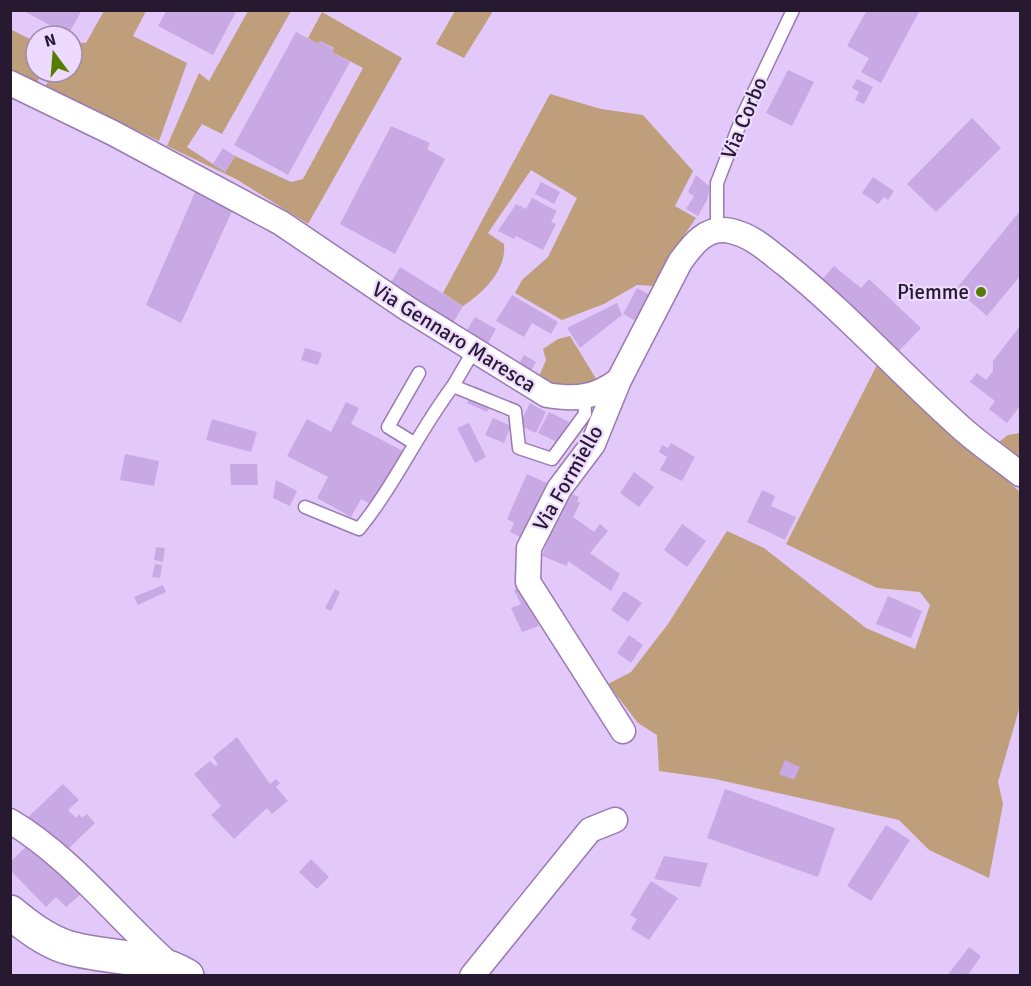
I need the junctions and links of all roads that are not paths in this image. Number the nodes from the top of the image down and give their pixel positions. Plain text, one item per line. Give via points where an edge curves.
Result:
1 (793, 10) edge
2 (10, 82) edge
3 (717, 231) junction
4 (474, 350) junction
5 (419, 373) dead end
6 (619, 380) junction
7 (453, 386) junction
8 (584, 398) junction
9 (414, 443) junction
10 (1020, 474) edge
11 (305, 507) dead end
12 (624, 731) dead end
13 (615, 819) dead end
14 (10, 821) edge
15 (10, 912) edge
16 (178, 970) edge
17 (472, 975) edge

1 - 3 lane, Via Corbo via 744,113 717,183
2 - 4 street, Via Gennaro Maresca via 281,223
3 - 6 street via 701,236 680,262
3 - 10 street via 729,230 750,237 816,289 957,424
4 - 7 lane
4 - 8 street, Via Gennaro Maresca via 547,395
5 - 9 lane via 388,427
6 - 8 street, Via Gennaro Maresca
6 - 12 street, Via Formiello via 592,444 559,489 529,548 528,582
7 - 8 lane via 515,411 519,448 552,459 585,414
7 - 9 lane
9 - 11 lane via 376,509 359,529
13 - 17 street via 590,830
14 - 16 street via 92,887 136,935
15 - 16 main road via 30,928 65,946

